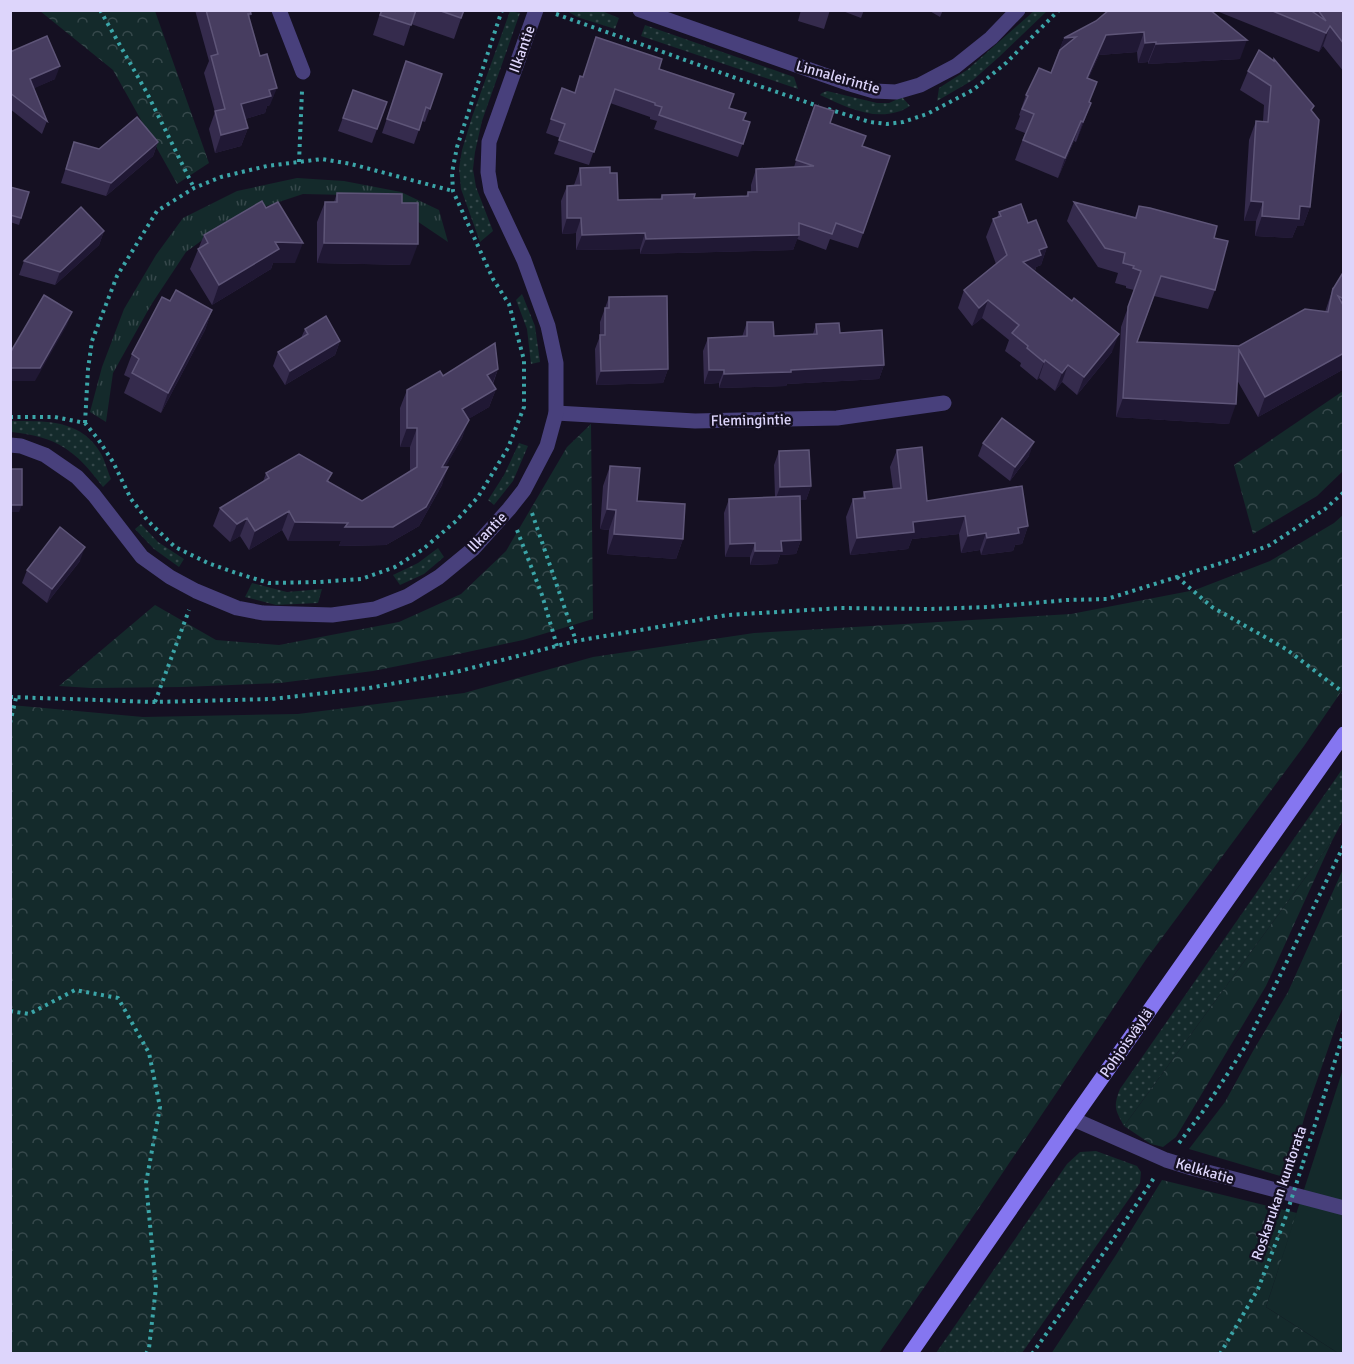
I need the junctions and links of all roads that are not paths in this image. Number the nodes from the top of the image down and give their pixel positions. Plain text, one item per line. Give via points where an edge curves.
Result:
1 (279, 10) edge
2 (536, 10) edge
3 (640, 10) edge
4 (1018, 10) edge
5 (303, 72) road end
6 (944, 403) dead end
7 (556, 413) junction
8 (10, 445) edge
9 (1344, 734) edge
10 (1072, 1119) junction
11 (1344, 1208) edge
12 (910, 1353) edge

1 - 5 street
2 - 7 street, Ilkantie via 489,142 488,172 491,190 524,260 548,326 556,363
3 - 4 street, Linnaleirintie via 847,83 896,92 920,85 956,66
6 - 7 street, Flemingintie via 837,418 695,421
7 - 8 street, Ilkantie via 547,446 524,490 473,549 408,596 375,609 332,615 263,613 237,608 196,591 142,557 78,477 45,455
9 - 10 main road, Pohjoisväylä
10 - 11 street, Kelkkatie via 1167,1160
10 - 12 main road, Pohjoisväylä

